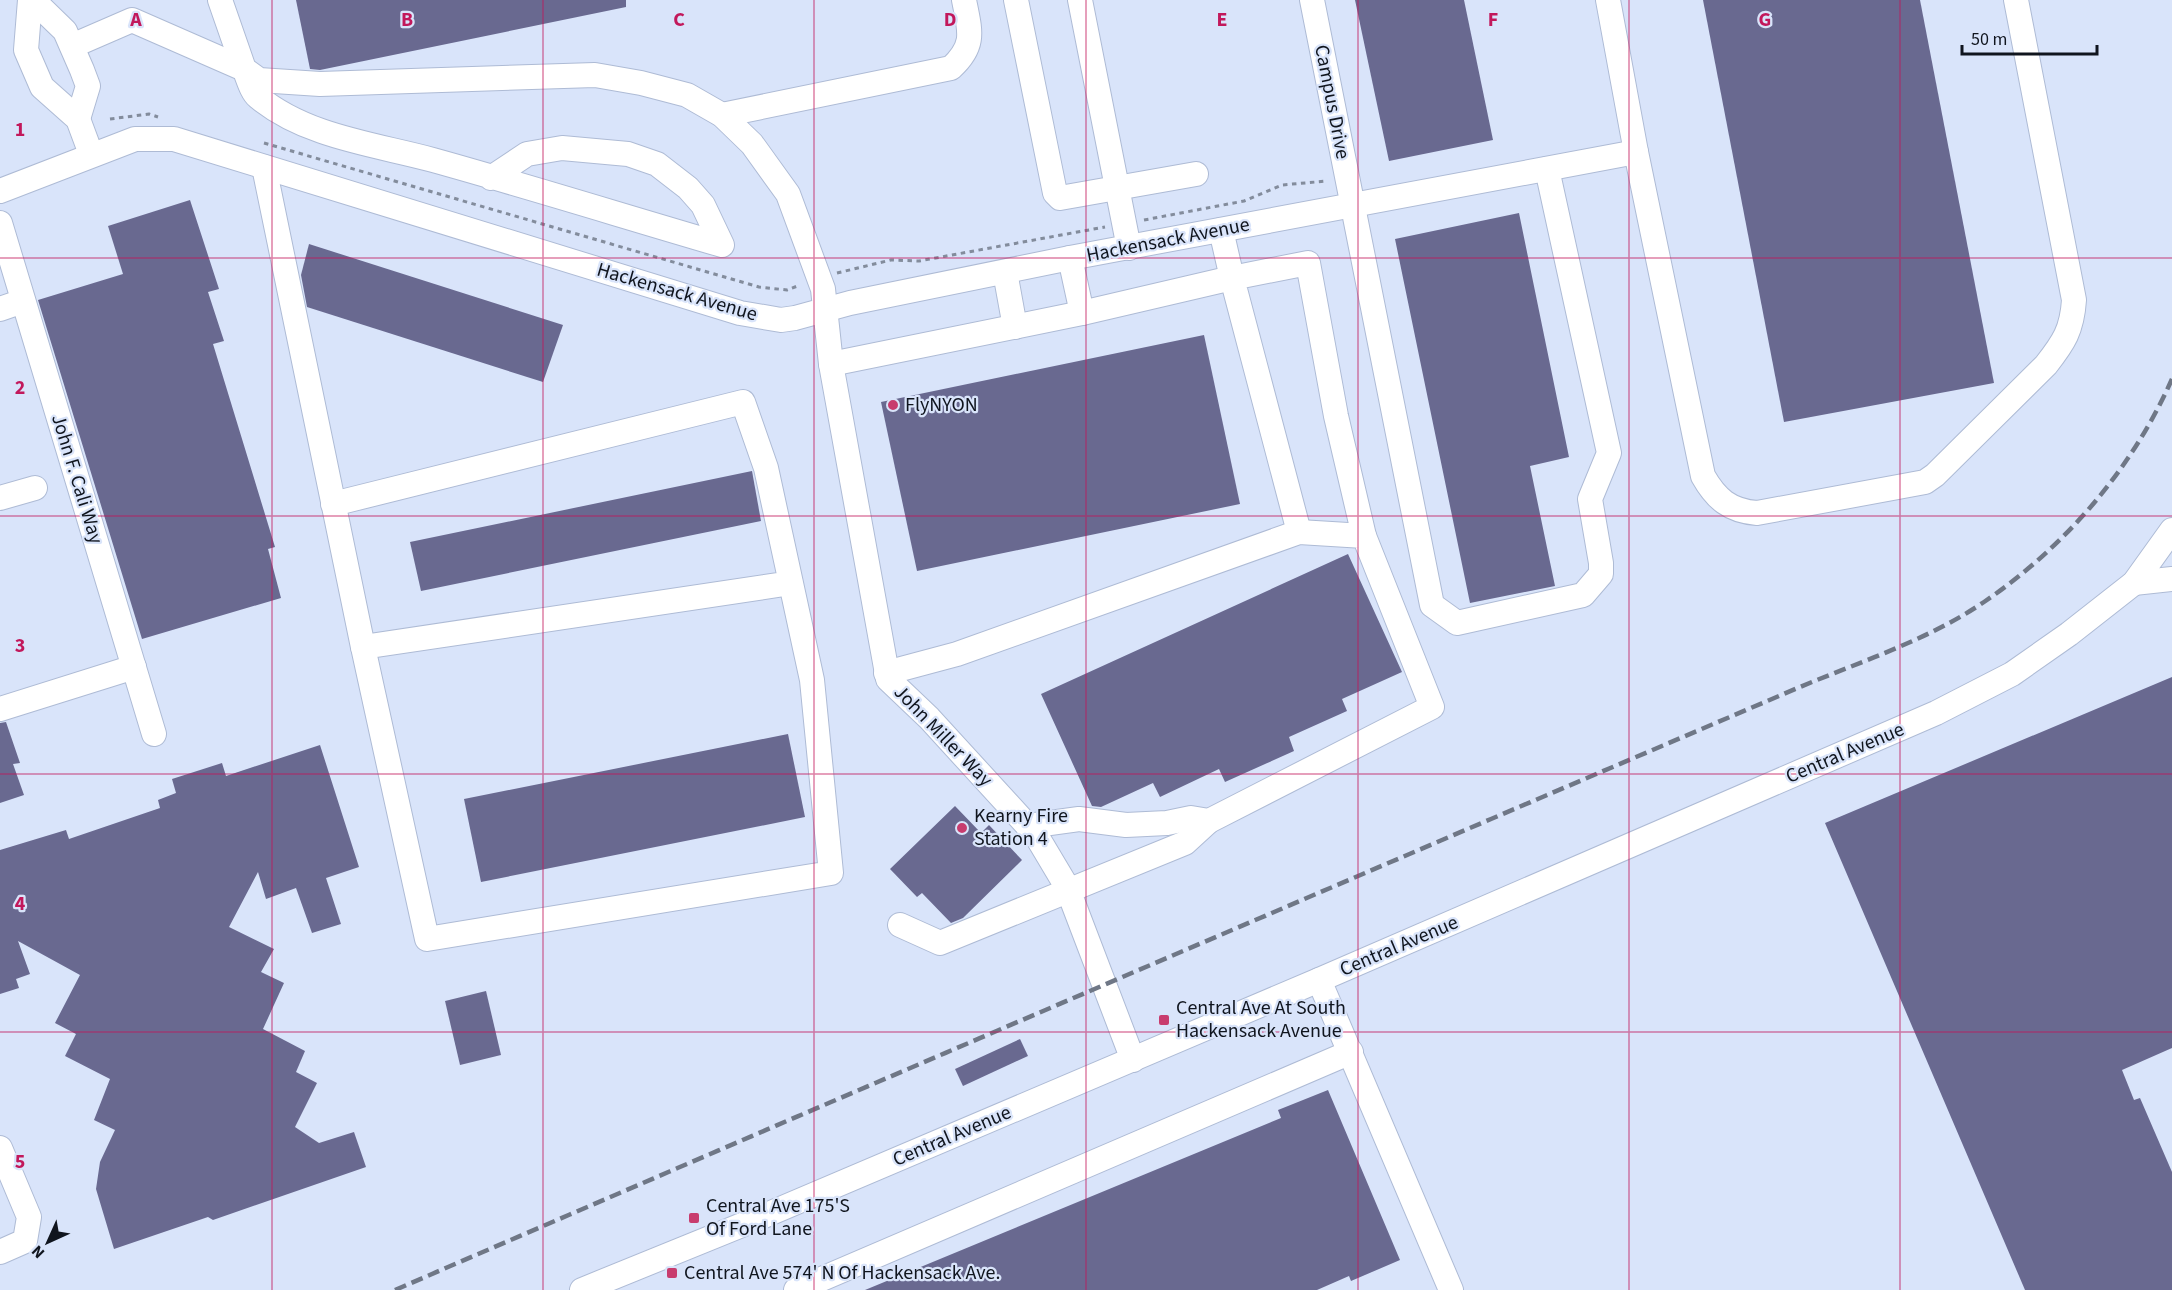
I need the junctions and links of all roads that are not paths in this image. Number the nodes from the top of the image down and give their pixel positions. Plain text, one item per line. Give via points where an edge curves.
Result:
1 (32, 0) edge
2 (220, 0) edge
3 (964, 0) edge
4 (1017, 0) edge
5 (1080, 0) edge
6 (1312, 0) edge
7 (1608, 0) edge
8 (2016, 0) edge
9 (72, 46) junction
10 (244, 69) junction
11 (722, 115) junction
12 (78, 119) junction
13 (1636, 152) junction
14 (91, 154) junction
15 (264, 166) junction
16 (1547, 169) junction
17 (1196, 174) dead end
18 (491, 178) junction
19 (1117, 189) junction
20 (0, 191) edge
21 (1352, 204) junction
22 (0, 223) edge
23 (1221, 230) junction
24 (1129, 248) junction
25 (1070, 258) junction
26 (1005, 272) junction
27 (1233, 278) junction
28 (23, 301) junction
29 (0, 309) edge
30 (825, 311) junction
31 (1082, 313) junction
32 (1015, 327) junction
33 (831, 364) junction
34 (35, 488) dead end
35 (0, 498) edge
36 (333, 504) junction
37 (2172, 530) edge
38 (1299, 532) junction
39 (1364, 536) junction
40 (2172, 579) edge
41 (791, 583) junction
42 (2134, 583) junction
43 (363, 647) junction
44 (134, 667) junction
45 (886, 673) junction
46 (0, 709) edge
47 (154, 734) dead end
48 (1209, 821) junction
49 (1028, 826) junction
50 (1069, 892) junction
51 (900, 925) dead end
52 (1319, 980) junction
53 (1351, 1052) junction
54 (1133, 1060) junction
55 (0, 1148) edge
56 (0, 1252) edge
57 (582, 1290) edge
58 (796, 1290) edge
59 (1451, 1290) edge

1 - 9 street via 65,31
1 - 12 street via 26,50 42,87
2 - 10 street
3 - 11 street via 971,35 964,55 951,68
4 - 19 street via 1055,193 1060,198
5 - 19 street
6 - 21 street, Campus Drive
7 - 13 street
8 - 13 street via 2074,300 2073,322 2046,365 1925,482 1757,513 1741,512 1714,495 1703,476
9 - 10 street, John Miller Way via 132,20
9 - 12 street via 88,86
10 - 11 street, John Miller Way via 259,80 320,84 595,75 687,95
10 - 18 street via 256,96 282,113 336,137
11 - 30 street, John Miller Way via 752,144 788,194 823,289
12 - 14 street
13 - 16 street, Hackensack Avenue
14 - 15 street, Hackensack Avenue via 135,138 174,139
14 - 20 street, Hackensack Avenue
15 - 30 street, Hackensack Avenue via 740,313 781,320
15 - 36 street
16 - 21 street, Hackensack Avenue
16 - 21 street, Campus Drive via 1609,453 1590,499 1601,574 1583,595 1457,623 1432,605
17 - 19 street
18 - 18 street via 590,207 722,245 703,205 688,188 657,164 628,154 562,148 527,154
19 - 24 street
21 - 23 street, Hackensack Avenue
22 - 28 street, John F. Cali Way
23 - 24 street, Hackensack Avenue
23 - 27 street
24 - 25 street, Hackensack Avenue
25 - 26 street, Hackensack Avenue
25 - 31 street
26 - 30 street, Hackensack Avenue
26 - 32 street
27 - 31 street
27 - 38 street
27 - 39 street via 1308,263 1336,416
28 - 29 street
28 - 44 street, John F. Cali Way
30 - 33 street, John Miller Way
31 - 32 street
32 - 33 street
33 - 45 street, John Miller Way
34 - 35 street
36 - 41 street via 743,402 766,468
36 - 43 street
37 - 42 street, Central Avenue
38 - 39 street
38 - 45 street via 957,654
39 - 48 street via 1432,707
40 - 42 street
41 - 43 street
41 - 43 street via 812,680 831,873 427,939
42 - 52 street, Central Avenue via 2012,674 1936,713
44 - 46 street
44 - 47 street, John F. Cali Way
45 - 49 street, John Miller Way
48 - 49 street via 1191,818 1126,825 1078,819
48 - 50 street via 1185,843
49 - 50 street, John Miller Way
50 - 51 street via 940,943
50 - 54 street, John Miller Way
52 - 53 street
52 - 54 street, Central Avenue
53 - 58 street
53 - 59 street
54 - 57 street, Central Avenue
55 - 56 street via 29,1217 25,1241

